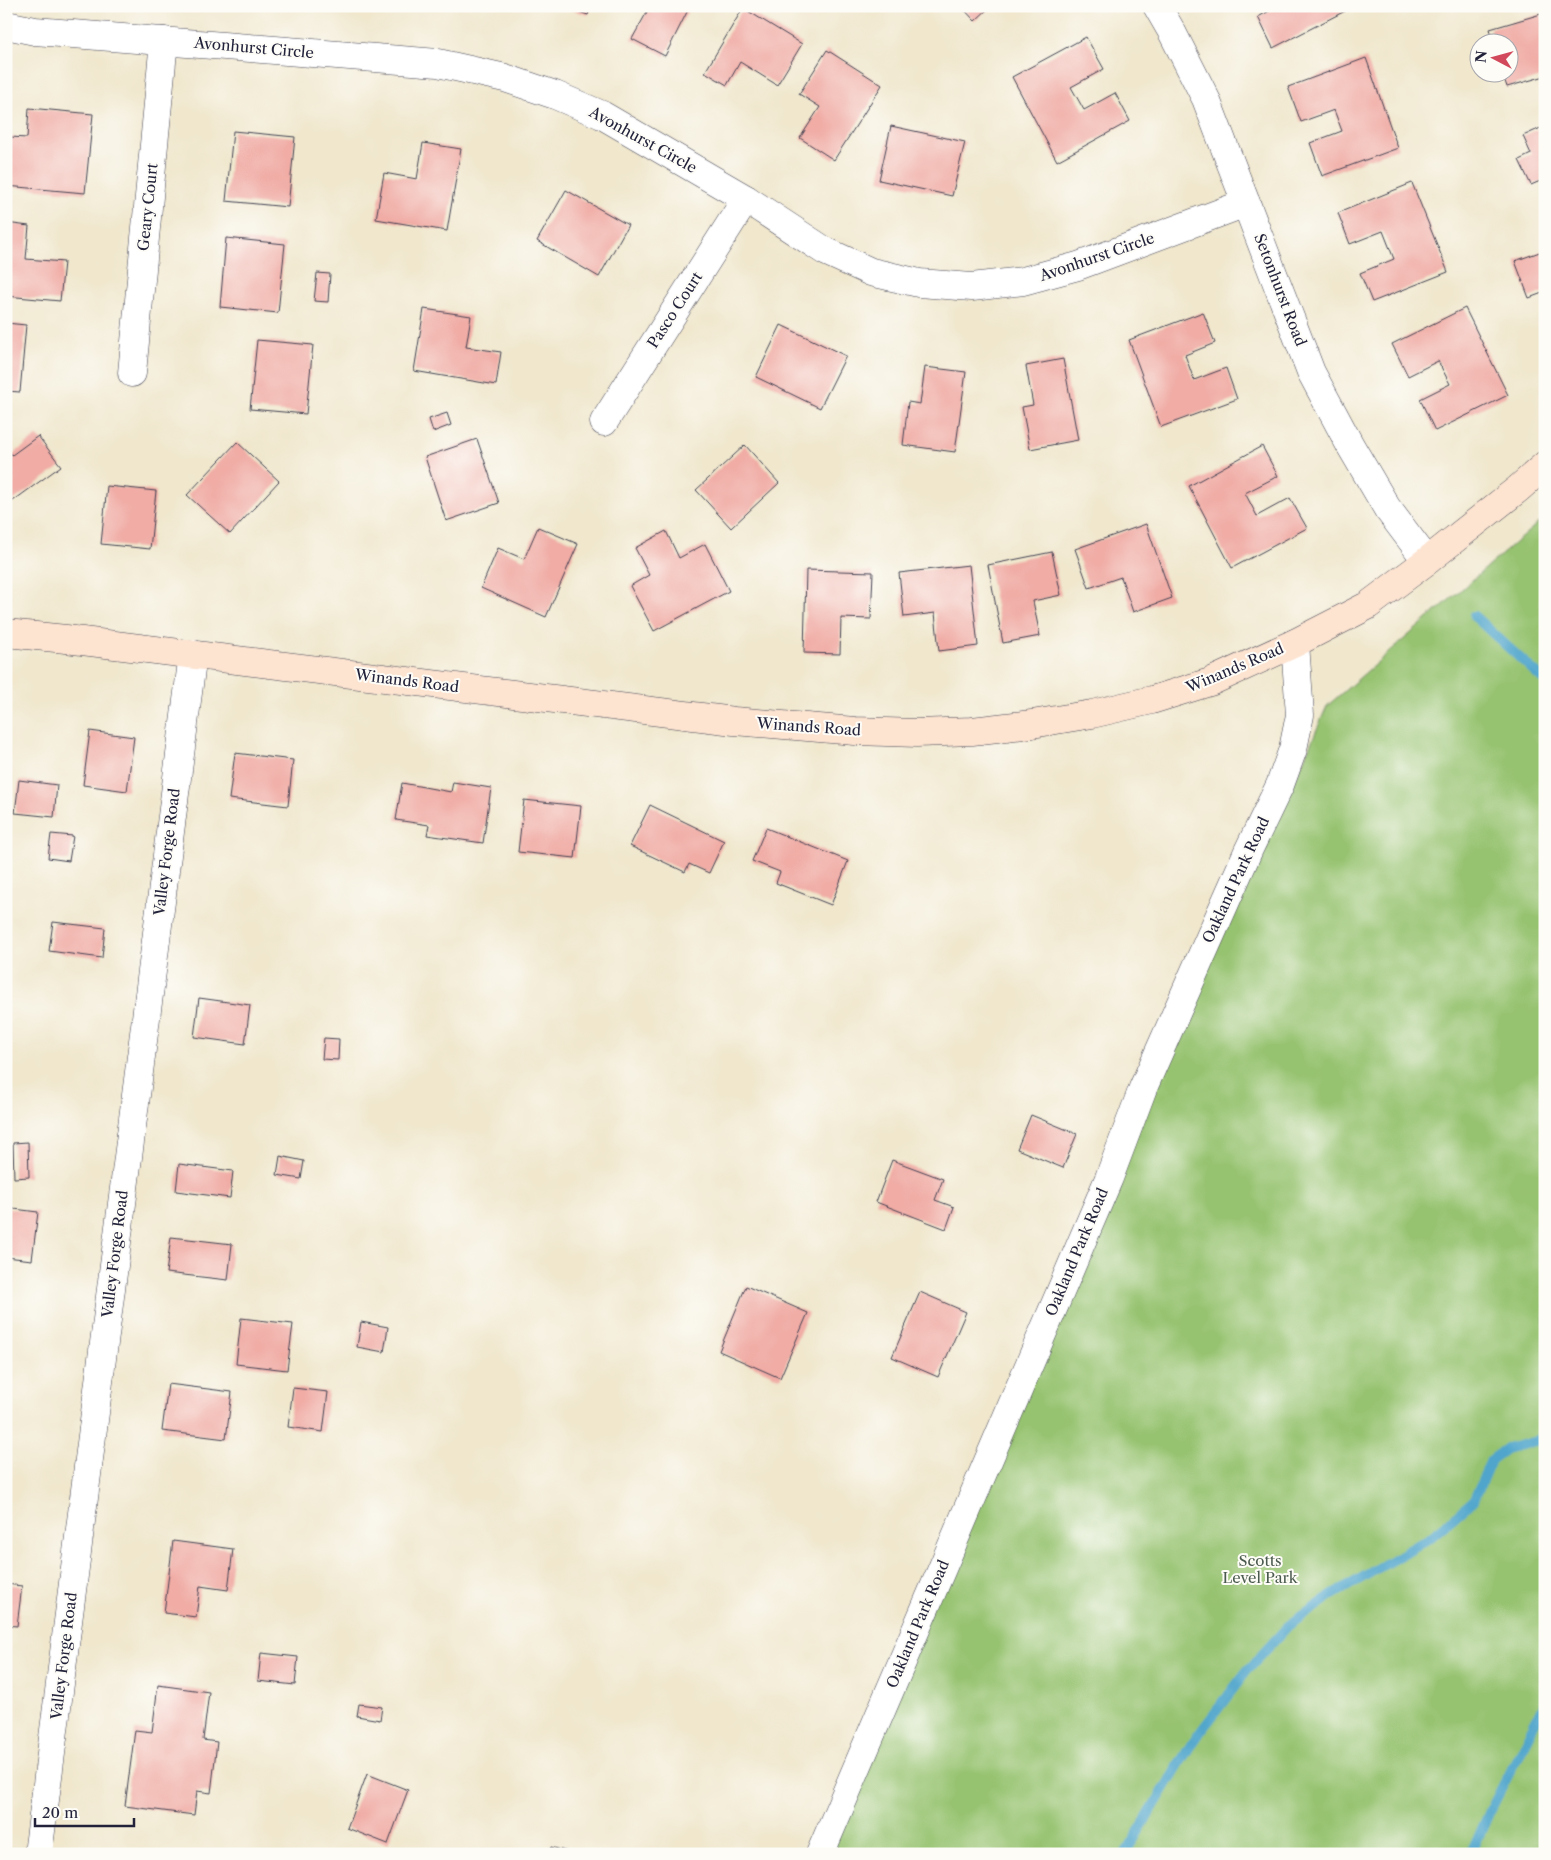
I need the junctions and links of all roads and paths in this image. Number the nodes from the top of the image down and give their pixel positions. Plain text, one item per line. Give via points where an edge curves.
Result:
1 (1157, 6) edge
2 (6, 25) edge
3 (164, 41) junction
4 (746, 199) junction
5 (1246, 203) junction
6 (132, 373) dead end
7 (604, 422) dead end
8 (1545, 465) edge
9 (1427, 561) junction
10 (6, 633) edge
11 (1294, 643) junction
12 (193, 654) junction
13 (38, 1854) edge
14 (820, 1854) edge

1 - 5 street, Setonhurst Road via 1206,99
2 - 3 street, Avonhurst Circle via 35,31
3 - 4 street, Avonhurst Circle via 438,64 505,78 602,115
3 - 6 street, Geary Court
4 - 5 street, Avonhurst Circle via 825,251 871,272 919,283 972,288 1023,281 1078,266
4 - 7 street, Pasco Court
5 - 9 street, Setonhurst Road via 1311,372 1387,508
8 - 9 street, Winands Road
9 - 11 street, Winands Road via 1367,606
10 - 12 street, Winands Road
11 - 12 street, Winands Road via 1210,682 1152,700 1032,724 917,733 734,721
11 - 14 street, Oakland Park Road via 1300,715 1293,749 1280,785 1143,1088 1109,1178
12 - 13 street, Valley Forge Road

